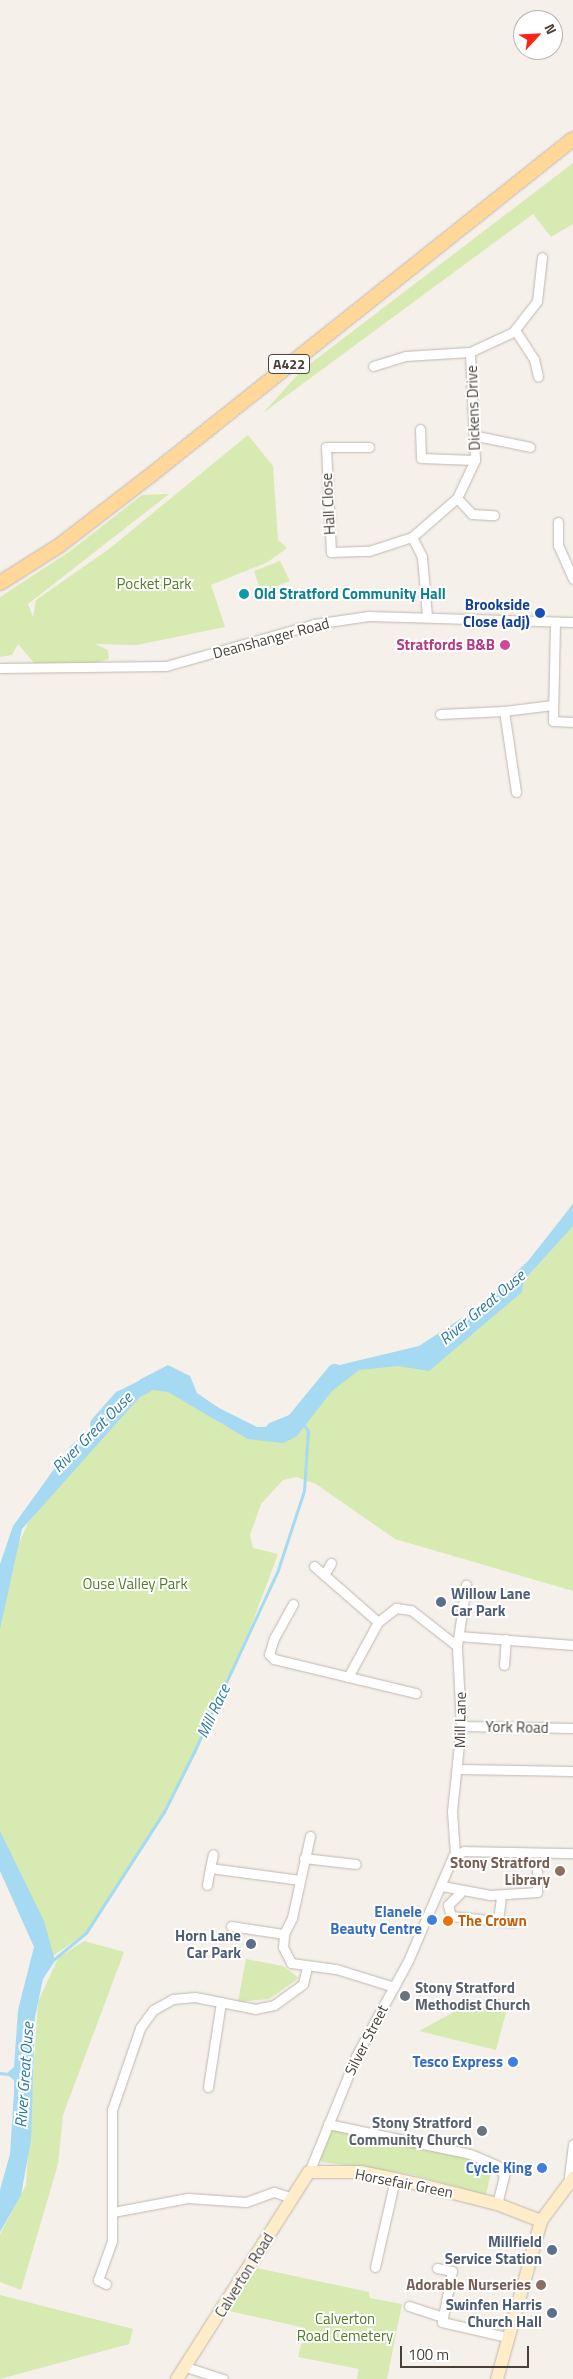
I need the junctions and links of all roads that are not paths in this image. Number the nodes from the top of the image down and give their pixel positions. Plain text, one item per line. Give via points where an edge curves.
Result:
1 (573, 139) edge
2 (542, 256) dead end
3 (515, 330) junction
4 (470, 352) junction
5 (373, 366) dead end
6 (538, 377) dead end
7 (420, 429) dead end
8 (477, 436) junction
9 (530, 446) dead end
10 (369, 447) dead end
11 (475, 460) junction
12 (456, 498) junction
13 (494, 515) dead end
14 (558, 522) dead end
15 (412, 537) junction
16 (573, 579) edge
17 (0, 582) edge
18 (427, 616) junction
19 (573, 622) edge
20 (555, 623) junction
21 (0, 668) edge
22 (553, 705) junction
23 (504, 711) junction
24 (440, 714) dead end
25 (573, 722) edge
26 (516, 792) dead end
27 (331, 1563) dead end
28 (314, 1566) dead end
29 (324, 1574) junction
30 (466, 1585) dead end
31 (293, 1604) dead end
32 (378, 1622) junction
33 (459, 1636) junction
34 (506, 1638) junction
35 (573, 1645) edge
36 (457, 1646) junction
37 (504, 1665) dead end
38 (348, 1677) junction
39 (416, 1693) dead end
40 (461, 1726) junction
41 (573, 1728) edge
42 (459, 1769) junction
43 (573, 1771) edge
44 (310, 1836) dead end
45 (573, 1853) edge
46 (213, 1854) dead end
47 (454, 1855) junction
48 (304, 1858) junction
49 (356, 1864) dead end
50 (210, 1868) junction
51 (538, 1871) dead end
52 (300, 1880) junction
53 (207, 1885) dead end
54 (442, 1886) junction
55 (460, 1893) junction
56 (502, 1895) junction
57 (498, 1921) junction
58 (514, 1922) dead end
59 (231, 1926) dead end
60 (284, 1934) junction
61 (307, 1966) junction
62 (394, 1987) junction
63 (221, 2002) junction
64 (208, 2087) dead end
65 (328, 2124) junction
66 (573, 2144) edge
67 (309, 2172) junction
68 (571, 2178) edge
69 (395, 2179) junction
70 (292, 2198) junction
71 (497, 2204) junction
72 (114, 2212) junction
73 (541, 2221) junction
74 (375, 2267) dead end
75 (437, 2268) dead end
76 (99, 2281) dead end
77 (409, 2306) dead end
78 (443, 2317) junction
79 (507, 2337) junction
80 (186, 2367) junction
81 (177, 2379) edge
82 (223, 2379) edge
83 (497, 2379) edge

1 - 17 main road, A422 via 60,545
2 - 3 street, Dickens Drive via 537,301
3 - 4 street, Dickens Drive
3 - 6 street via 534,359
4 - 5 street, Dickens Drive via 405,356
4 - 8 street, Dickens Drive
7 - 11 street via 421,458
8 - 9 street
8 - 11 street, Dickens Drive
10 - 15 street, Hall Close via 326,447 331,552 369,551
11 - 12 street, Dickens Drive
12 - 13 street via 472,514
12 - 15 street, Dickens Drive
14 - 16 street via 558,545
15 - 18 street via 422,557
18 - 20 street, Deanshanger Road
18 - 21 street, Deanshanger Road via 368,616 314,624 166,666
19 - 20 street, Deanshanger Road
20 - 22 street
22 - 23 street
22 - 25 street via 553,721
23 - 24 street
23 - 26 street
27 - 29 street
28 - 29 street
29 - 32 street
30 - 33 street, Mill Lane
31 - 38 street via 269,1654 274,1659
32 - 36 street via 396,1608 410,1610
32 - 38 street
33 - 34 street
33 - 36 street, Mill Lane
34 - 35 street
34 - 37 street
36 - 40 street, Mill Lane
38 - 39 street
40 - 41 street, York Road
40 - 42 street, Mill Lane
42 - 43 street
42 - 47 street, Mill Lane via 452,1811
44 - 48 street
45 - 47 street
46 - 50 street
47 - 54 street, Silver Street
48 - 49 street
48 - 52 street
50 - 52 street
50 - 53 street
51 - 56 street via 537,1892
52 - 60 street via 292,1918
54 - 55 street
54 - 62 street, Silver Street
55 - 56 street
55 - 57 street via 448,1905 451,1916
56 - 57 street
57 - 58 street
59 - 60 street
60 - 61 street via 283,1947 291,1963
61 - 62 street via 336,1969
61 - 63 street via 304,1984 274,2005 256,2009
62 - 65 street, Silver Street via 356,2056
63 - 64 street
63 - 72 street via 195,1997 173,1999 153,2010 140,2028 112,2110
65 - 67 street, Silver Street
65 - 71 street via 470,2154 498,2166 504,2176
66 - 68 street
67 - 69 street, Horsefair Green via 362,2172
67 - 70 street, Calverton Road
68 - 73 street
69 - 71 street, Horsefair Green
69 - 74 street
70 - 72 street via 274,2192 246,2202 188,2198
70 - 80 street, Calverton Road
71 - 73 street, Horsefair Green
72 - 76 street via 108,2261
73 - 79 street
75 - 78 street via 452,2271
77 - 78 street
78 - 79 street via 442,2322
79 - 83 street
80 - 81 street, Calverton Road
80 - 82 street

